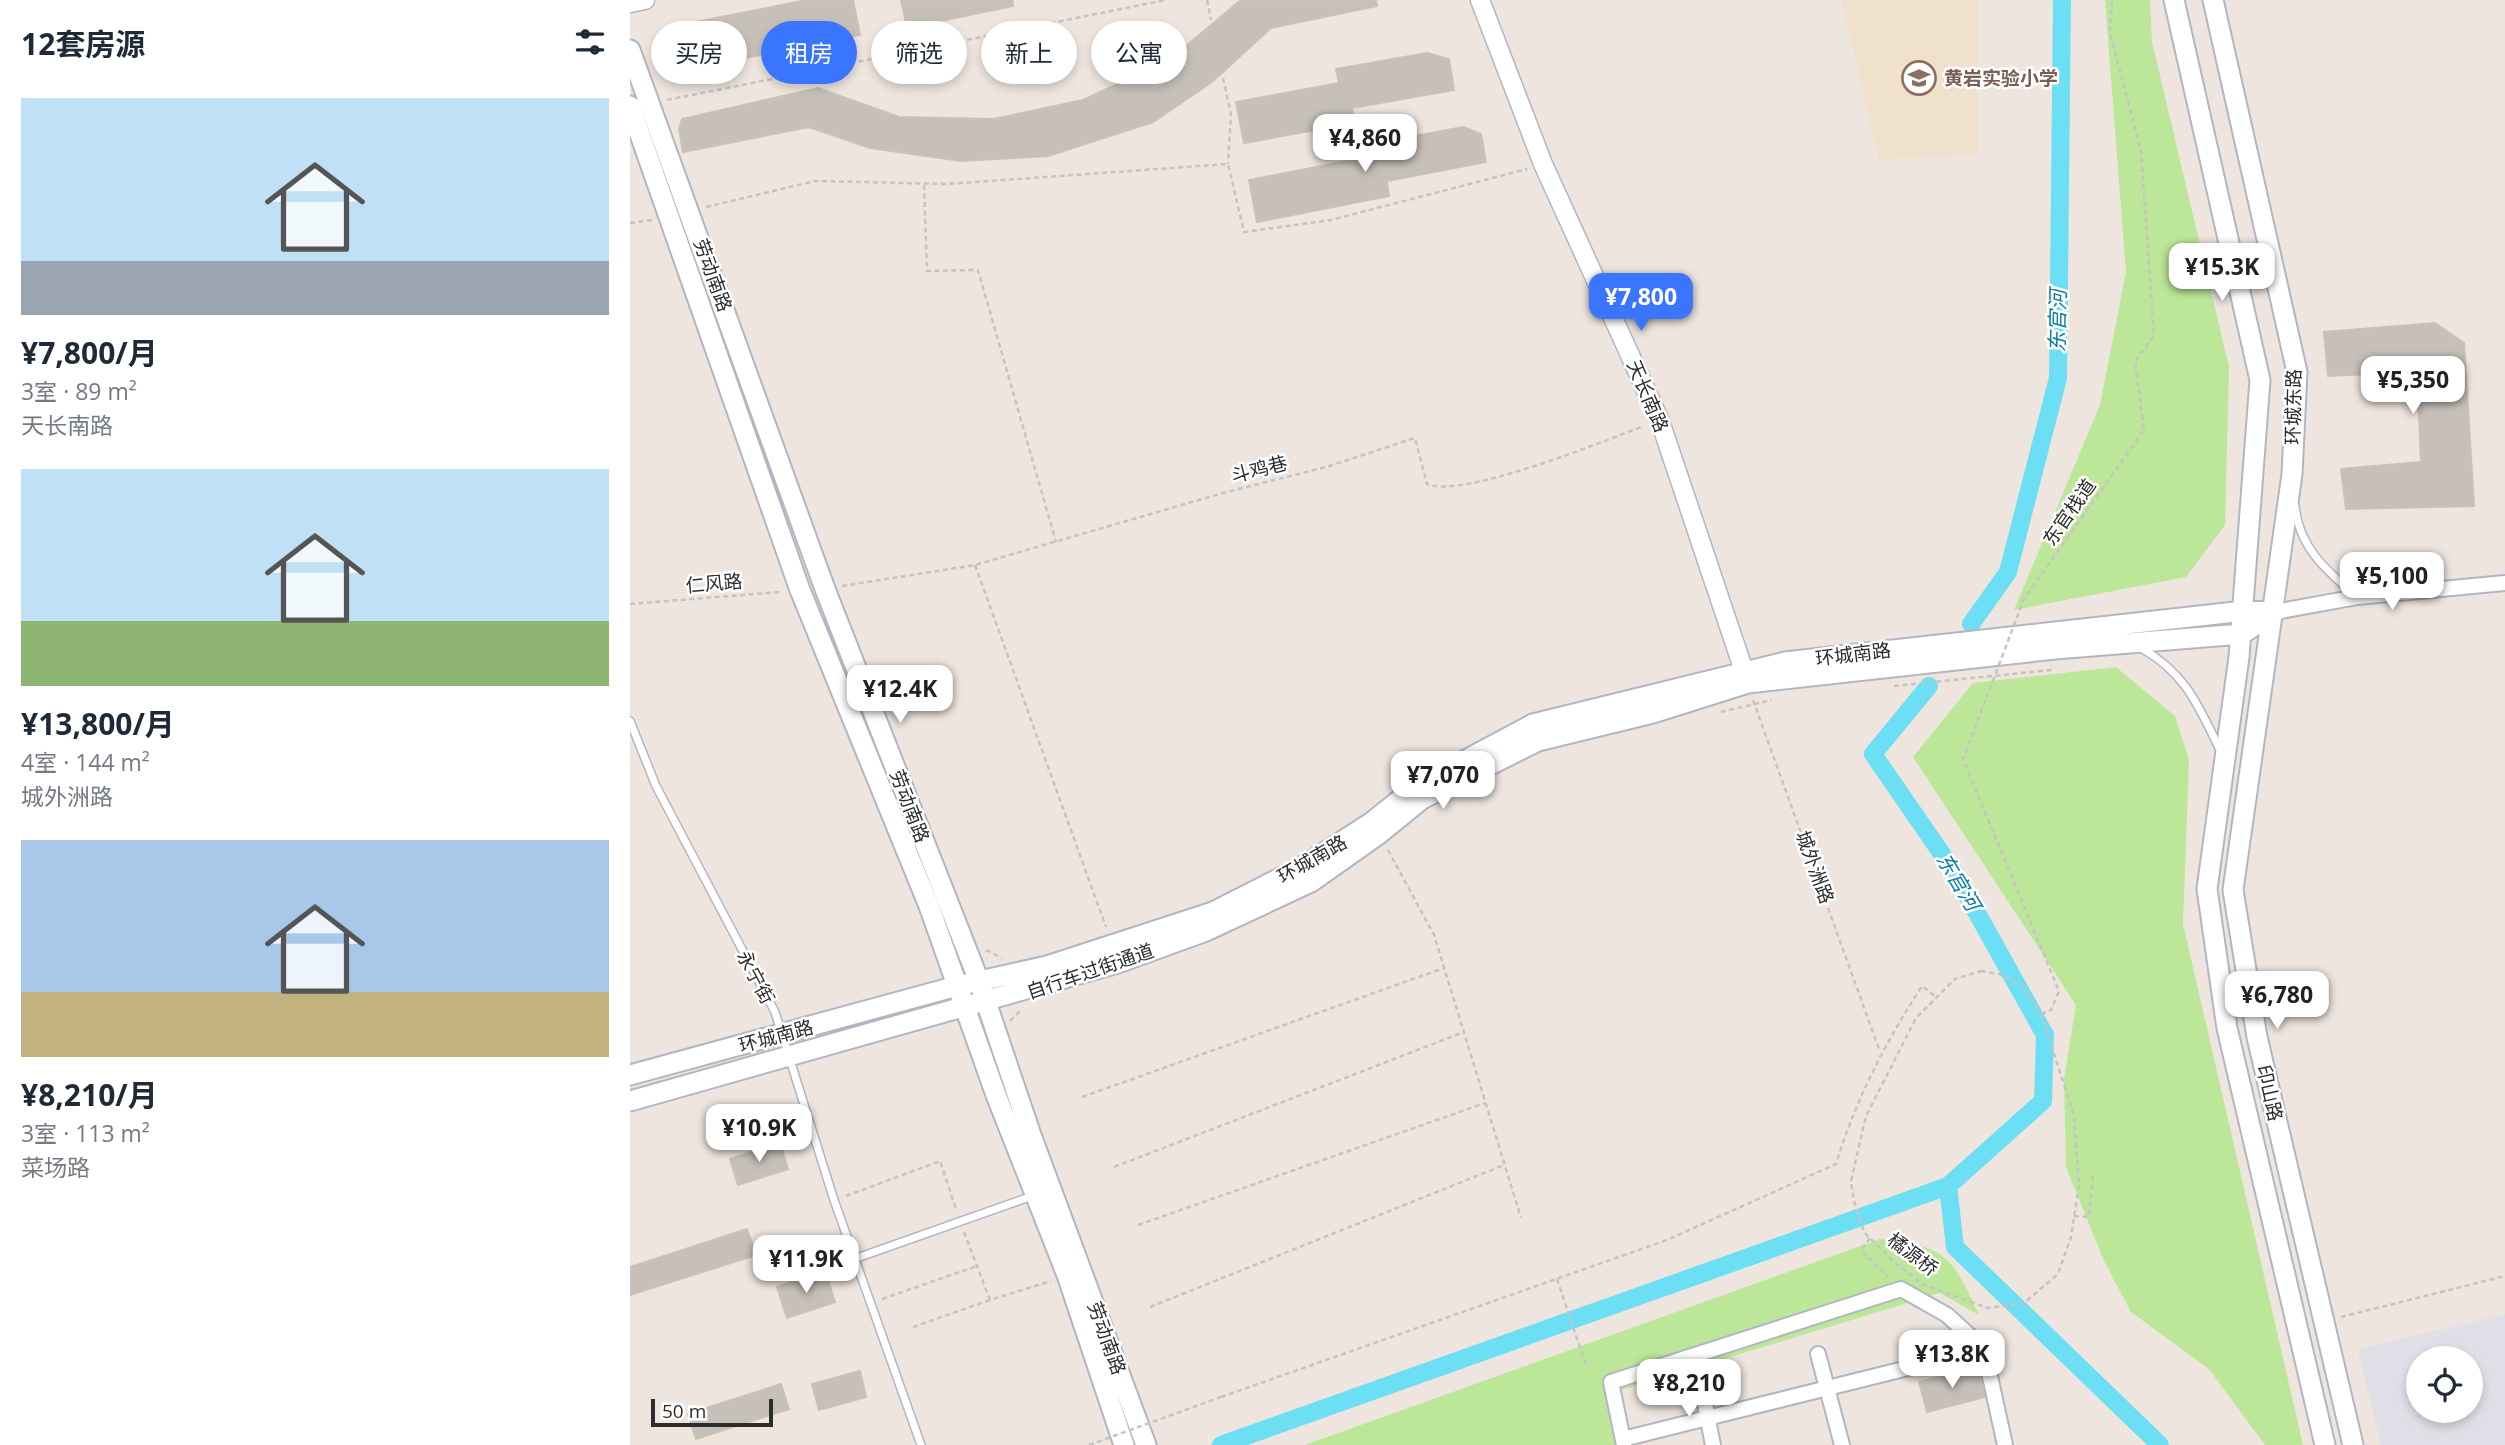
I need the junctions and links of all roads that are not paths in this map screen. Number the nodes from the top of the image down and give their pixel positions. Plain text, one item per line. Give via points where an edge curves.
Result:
1 (645, 0) edge
2 (1480, 0) edge
3 (2174, 0) edge
4 (2213, 0) edge
5 (630, 3) edge
6 (630, 50) edge
7 (630, 106) edge
8 (2292, 474) junction
9 (2505, 583) edge
10 (2357, 597) junction
11 (2244, 611) junction
12 (2275, 612) junction
13 (2242, 634) junction
14 (2131, 642) junction
15 (1746, 677) junction
16 (630, 721) edge
17 (2225, 760) junction
18 (979, 981) junction
19 (957, 986) junction
20 (986, 1001) junction
21 (964, 1006) junction
22 (781, 1034) junction
23 (788, 1055) junction
24 (630, 1075) edge
25 (630, 1101) edge
26 (1037, 1194) junction
27 (854, 1259) junction
28 (1984, 1349) junction
29 (1818, 1354) dead end
30 (1701, 1384) dead end
31 (1828, 1387) junction
32 (1706, 1418) junction
33 (1623, 1442) edge
34 (921, 1445) edge
35 (1124, 1445) edge
36 (1146, 1445) edge
37 (1713, 1445) edge
38 (1842, 1445) edge
39 (2005, 1445) edge
40 (2325, 1445) edge
41 (2353, 1445) edge

1 - 5 street
2 - 15 street, 天长南路 via 1544,164 1660,421
3 - 11 main road, 环城东路 via 2260,380
4 - 8 main road, 环城东路 via 2297,372
6 - 18 main road, 劳动南路 via 825,589
7 - 19 main road, 劳动南路 via 800,590
8 - 10 lane via 2297,523 2316,562
8 - 12 main road, 环城东路
9 - 10 street
10 - 12 street
11 - 12 main road, 环城南路
11 - 13 main road, 印山路
11 - 15 main road, 环城南路 via 1827,657
12 - 13 main road
12 - 41 main road, 印山路 via 2233,890 2257,1037
13 - 14 main road
13 - 17 main road, 印山路
14 - 15 main road
14 - 17 lane via 2164,661 2189,688
15 - 18 main road, 环城南路 via 1533,724 1417,786 1373,822 1302,867 1213,912 1047,966
15 - 20 main road via 1653,713 1538,741 1422,799 1311,882 1206,931 1118,963
16 - 22 lane, 永宁街 via 656,786 775,1013
17 - 40 main road, 印山路 via 2207,889 2227,1027
18 - 19 main road, 环城南路
18 - 20 main road, 劳动南路
19 - 21 main road, 劳动南路
19 - 22 main road, 环城南路
20 - 21 main road
20 - 36 main road, 劳动南路
21 - 23 main road
21 - 26 main road, 劳动南路
22 - 23 lane, 永宁街
22 - 24 main road, 环城南路
23 - 25 main road
23 - 27 lane, 永宁街
26 - 27 lane
26 - 35 main road, 劳动南路
27 - 34 lane, 永宁街
28 - 31 street
28 - 33 street via 1947,1315 1901,1289 1611,1382
28 - 39 street
29 - 31 street
30 - 32 street
31 - 32 street
31 - 38 street
32 - 33 street
32 - 37 street

